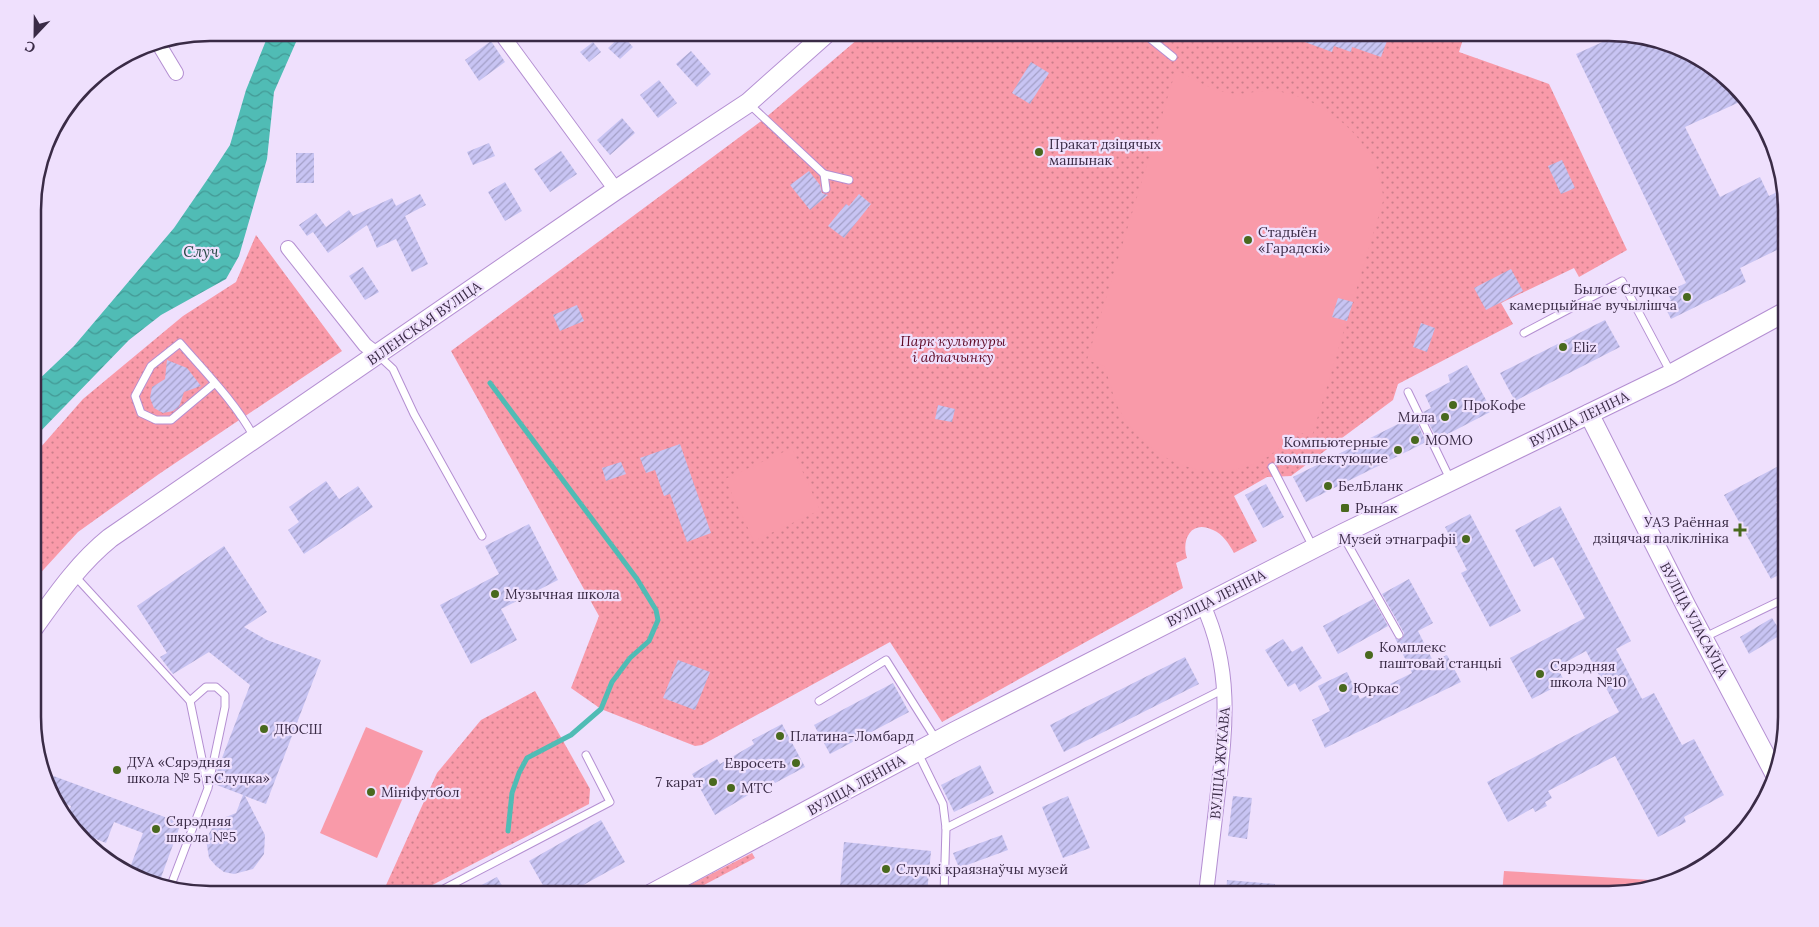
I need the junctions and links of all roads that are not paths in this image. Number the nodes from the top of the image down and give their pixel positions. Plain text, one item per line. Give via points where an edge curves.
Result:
1 (507, 41) edge
2 (818, 41) edge
3 (1153, 41) edge
4 (161, 48) edge
5 (1173, 57) dead end
6 (176, 73) dead end
7 (748, 102) junction
8 (824, 174) junction
9 (849, 180) dead end
10 (826, 189) dead end
11 (616, 190) junction
12 (288, 248) dead end
13 (1778, 316) edge
14 (1524, 333) dead end
15 (378, 355) junction
16 (1671, 374) junction
17 (215, 383) junction
18 (1408, 392) dead end
19 (1589, 414) junction
20 (256, 440) junction
21 (1272, 467) dead end
22 (1451, 481) junction
23 (1342, 534) junction
24 (482, 536) dead end
25 (1314, 548) junction
26 (73, 574) junction
27 (1778, 602) edge
28 (1203, 605) junction
29 (41, 617) edge
30 (1399, 635) dead end
31 (1703, 638) junction
32 (1226, 688) junction
33 (190, 701) junction
34 (819, 701) dead end
35 (937, 741) junction
36 (917, 752) junction
37 (586, 755) dead end
38 (1770, 765) edge
39 (208, 788) junction
40 (946, 828) junction
41 (173, 882) edge
42 (944, 885) edge
43 (1207, 885) edge
44 (450, 886) edge
45 (667, 886) edge

1 - 11 street
2 - 7 main road, ВІЛЕНСКАЯ ВУЛІЦА
3 - 5 lane
4 - 6 street
7 - 8 lane
7 - 11 main road, ВІЛЕНСКАЯ ВУЛІЦА
8 - 9 lane
8 - 10 lane
11 - 15 main road, ВІЛЕНСКАЯ ВУЛІЦА
12 - 15 street via 365,345
13 - 16 main road, ВУЛІЦА ЛЕНІНА
14 - 16 lane via 1622,281
15 - 20 main road, ВІЛЕНСКАЯ ВУЛІЦА
15 - 24 lane via 393,369 414,414
16 - 19 main road, ВУЛІЦА ЛЕНІНА
17 - 17 lane via 180,344 150,366 135,396 141,413 156,420 171,420
17 - 20 lane
18 - 22 lane
19 - 22 main road, ВУЛІЦА ЛЕНІНА
19 - 31 main road, ВУЛІЦА УЛАСАЎЦА
20 - 26 main road, ВІЛЕНСКАЯ ВУЛІЦА via 110,538
21 - 25 lane
22 - 23 main road, ВУЛІЦА ЛЕНІНА
23 - 25 main road, ВУЛІЦА ЛЕНІНА
23 - 30 lane
25 - 28 main road, ВУЛІЦА ЛЕНІНА
26 - 29 main road, ВІЛЕНСКАЯ ВУЛІЦА
26 - 33 lane
27 - 31 lane
28 - 32 street, ВУЛІЦА ЖУКАВА via 1215,630
28 - 35 main road, ВУЛІЦА ЛЕНІНА
31 - 38 main road, ВУЛІЦА УЛАСАЎЦА
32 - 40 lane
32 - 43 street, ВУЛІЦА ЖУКАВА via 1225,731
33 - 39 lane
33 - 39 lane via 206,687 216,687 224,695 225,707
34 - 35 lane via 886,660
35 - 36 main road, ВУЛІЦА ЛЕНІНА
36 - 40 lane via 943,804
36 - 45 main road, ВУЛІЦА ЛЕНІНА
37 - 44 lane via 610,802
39 - 41 lane
40 - 42 lane

